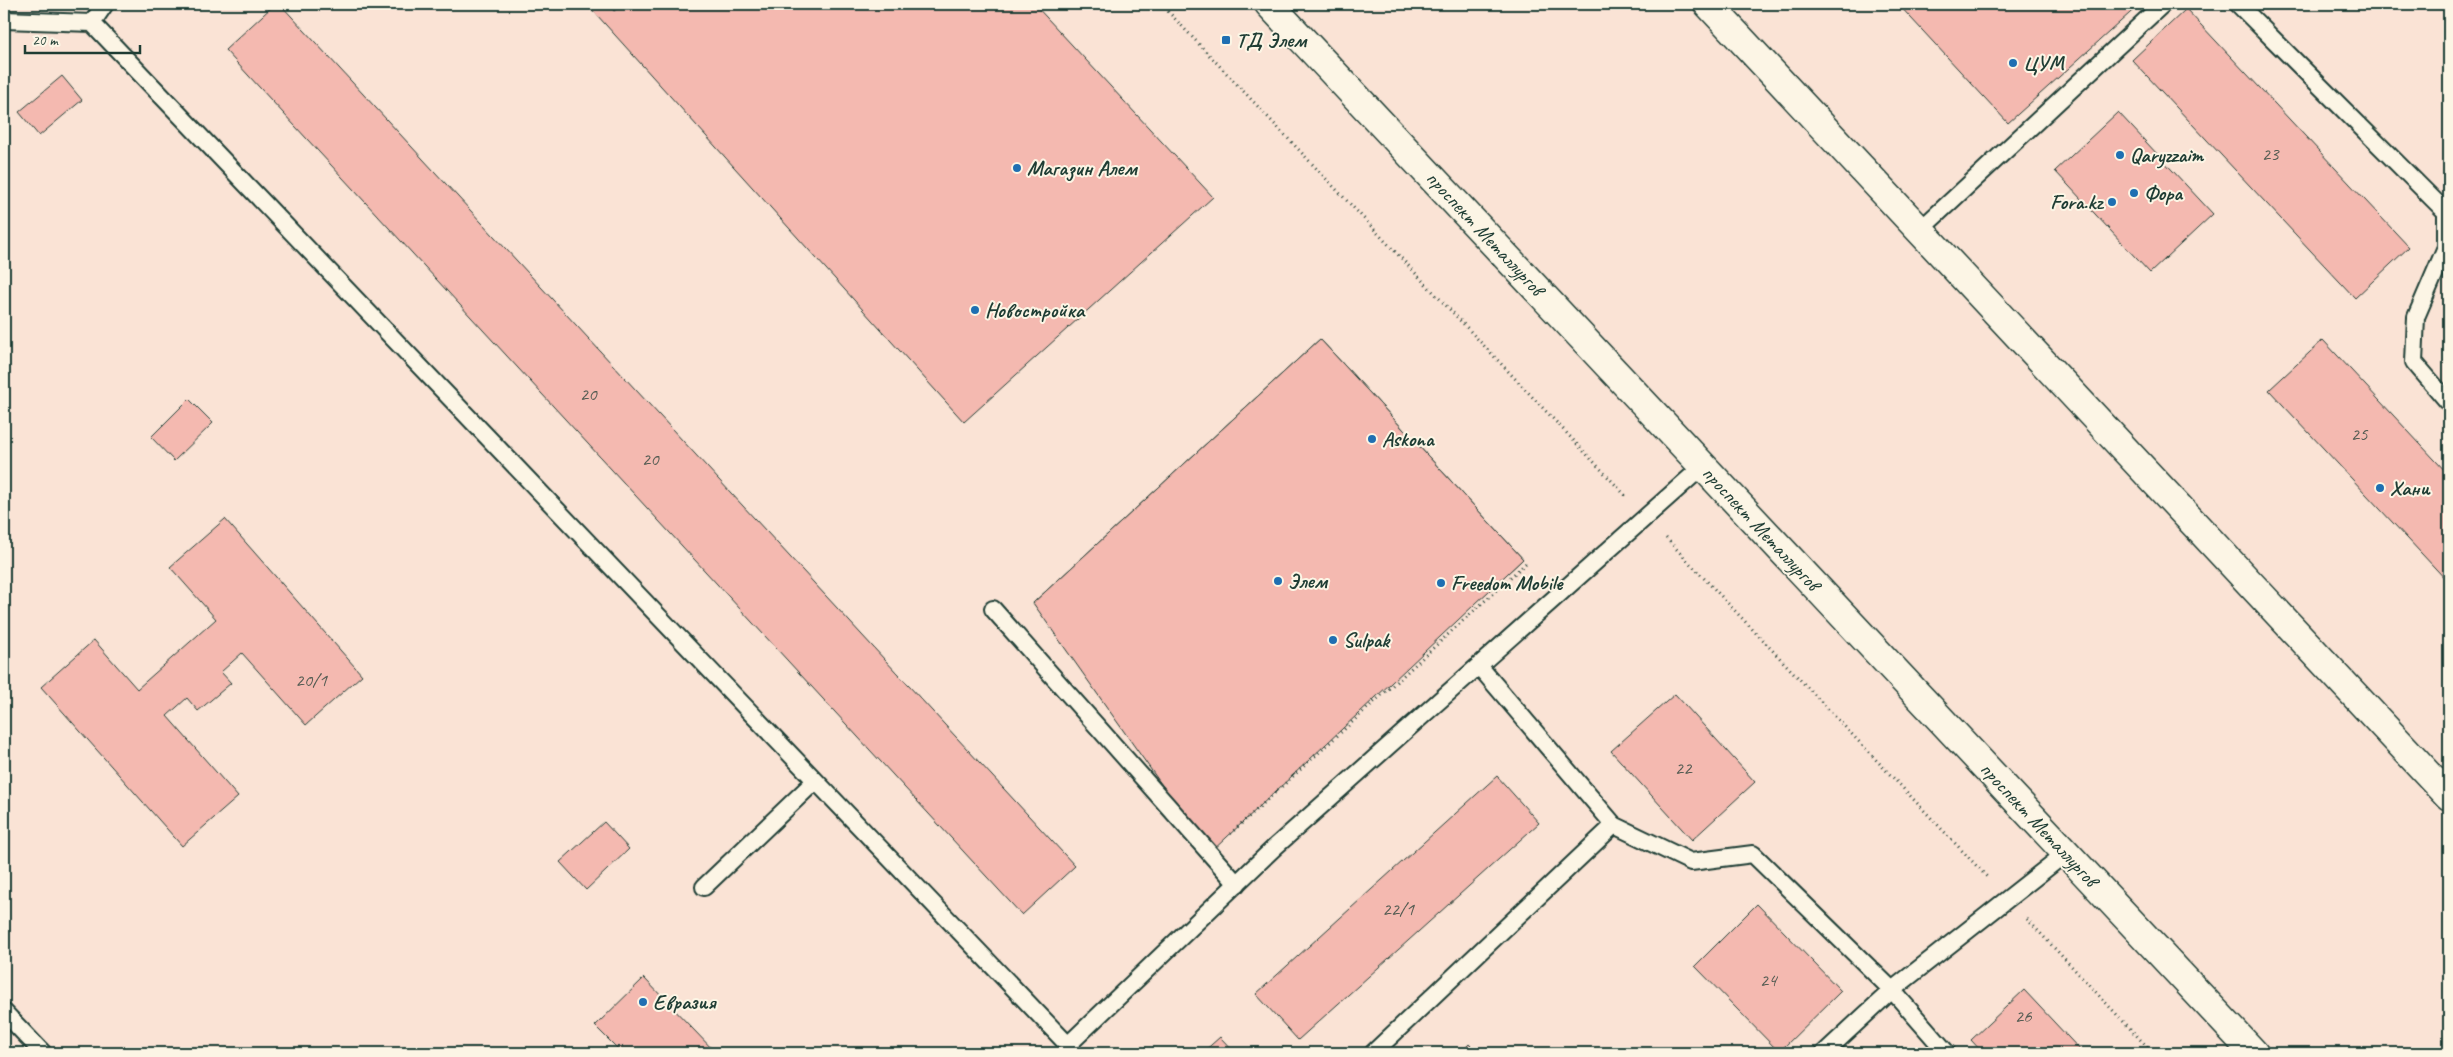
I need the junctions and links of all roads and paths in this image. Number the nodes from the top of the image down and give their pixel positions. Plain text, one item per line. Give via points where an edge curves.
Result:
1 (105, 4) edge
2 (1269, 4) edge
3 (1708, 4) edge
4 (2163, 4) edge
5 (2238, 4) edge
6 (4, 20) edge
7 (92, 23) junction
8 (1920, 230) junction
9 (2448, 248) edge
10 (2449, 403) edge
11 (1703, 466) junction
12 (1526, 563) dead end
13 (993, 609) dead end
14 (1478, 666) junction
15 (815, 781) junction
16 (2449, 796) edge
17 (1614, 825) junction
18 (2066, 852) junction
19 (1210, 853) junction
20 (1237, 884) junction
21 (704, 887) dead end
22 (1892, 990) junction
23 (4, 1012) edge
24 (1064, 1049) edge
25 (43, 1053) edge
26 (1373, 1053) edge
27 (1824, 1053) edge
28 (1947, 1053) edge
29 (2254, 1053) edge

1 - 7 lane
2 - 11 main road, проспект Металлургов
3 - 8 main road
4 - 8 lane
5 - 9 lane via 2446,212
6 - 7 lane
7 - 15 lane
8 - 16 main road
9 - 10 lane via 2416,317 2414,362
11 - 14 lane
11 - 18 main road, проспект Металлургов
12 - 19 path
13 - 19 lane
14 - 17 lane
14 - 20 lane
15 - 21 lane
15 - 24 lane
17 - 22 lane via 1691,862 1752,854
17 - 26 lane
18 - 22 lane
18 - 29 main road, проспект Металлургов
19 - 20 lane
20 - 24 lane
22 - 27 lane
22 - 28 lane
23 - 25 lane

